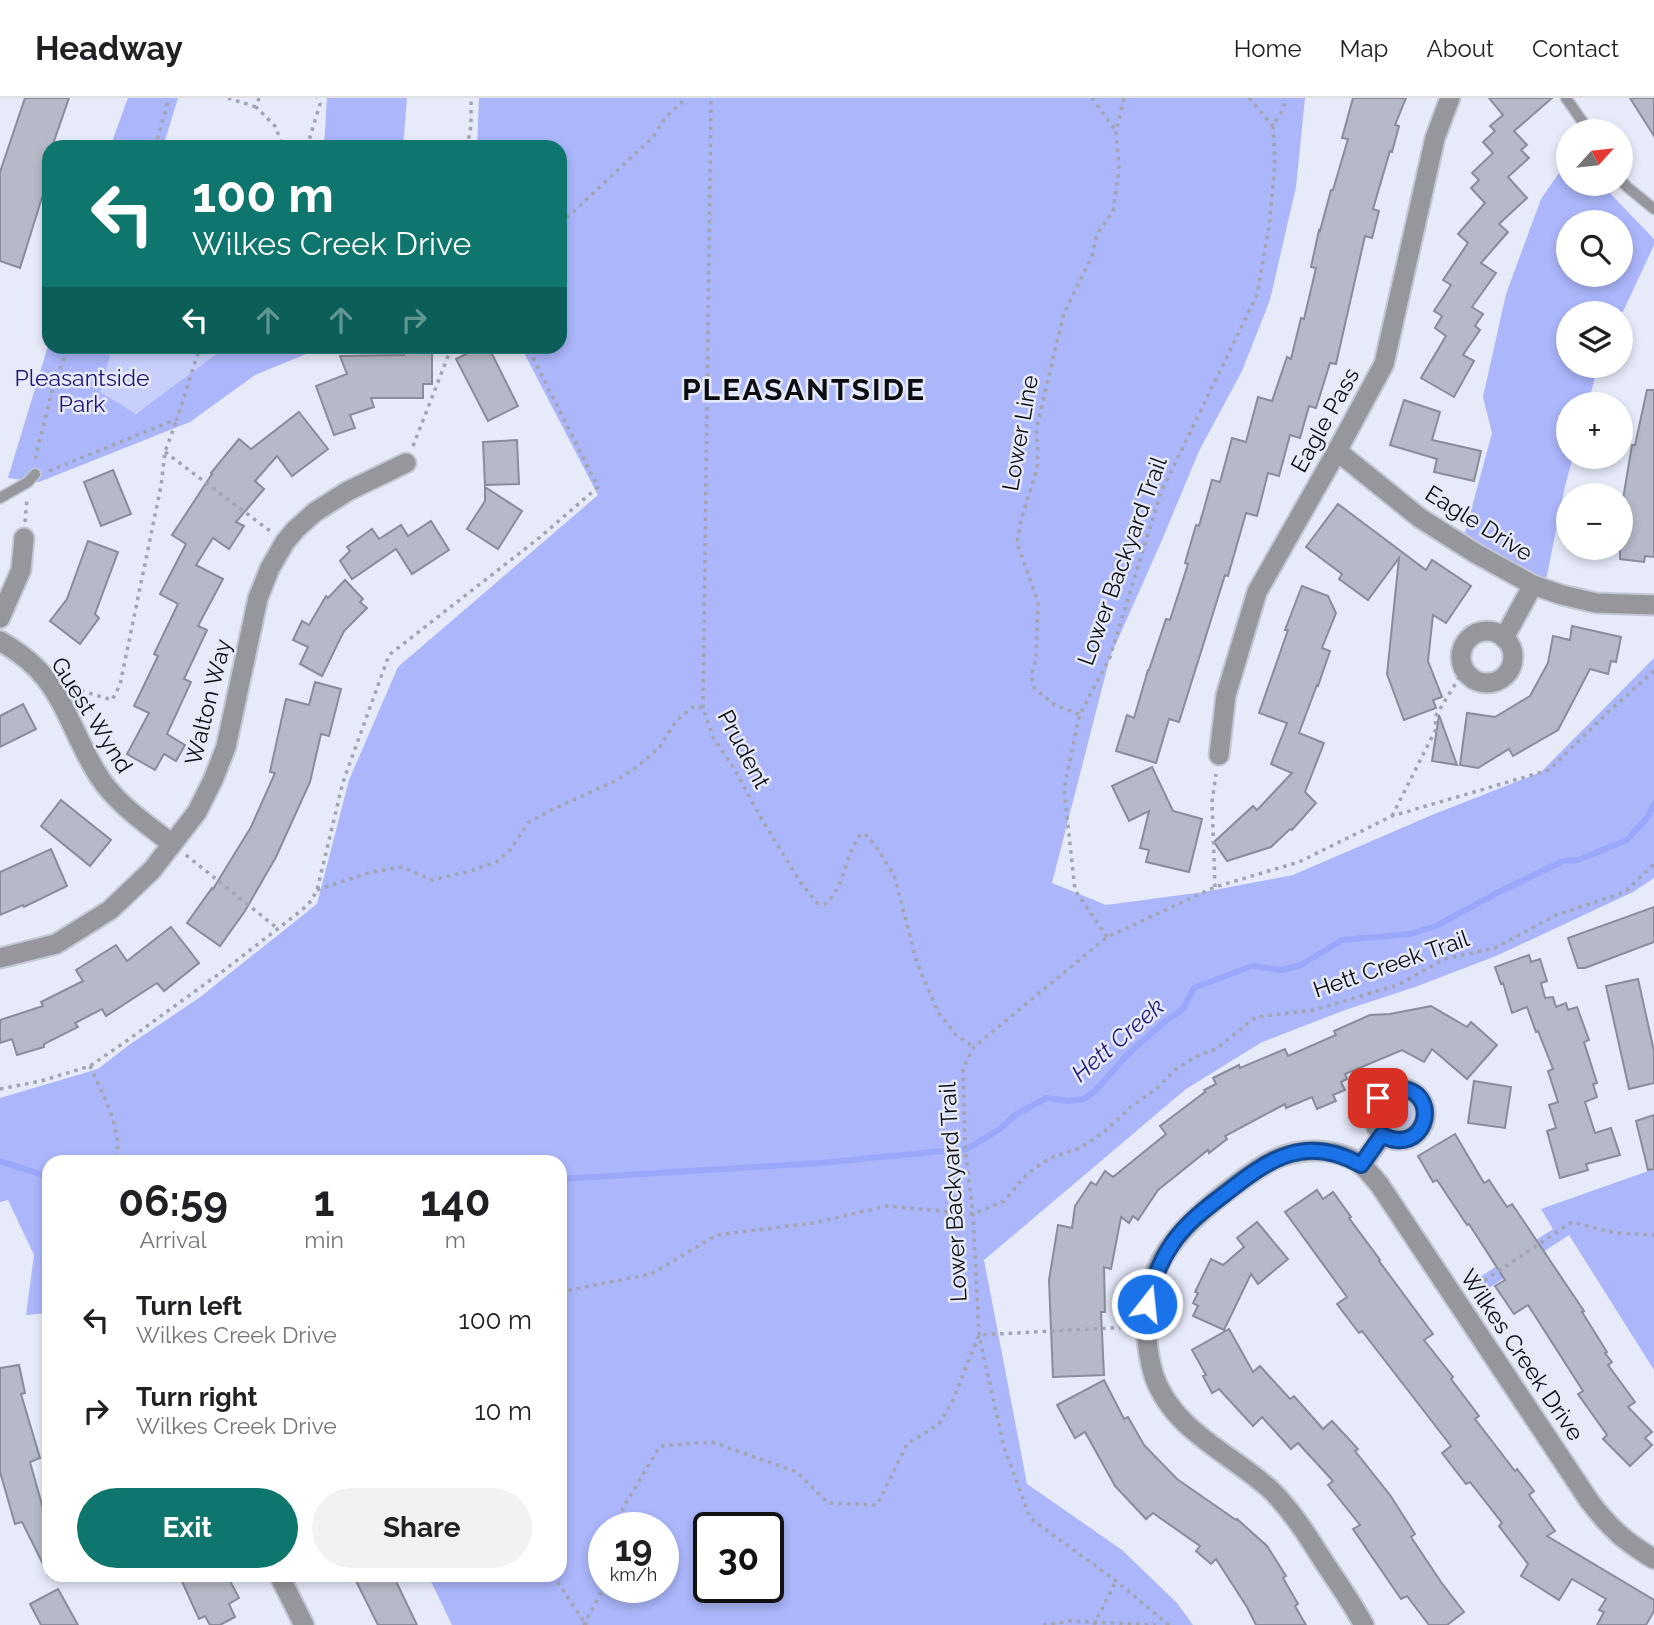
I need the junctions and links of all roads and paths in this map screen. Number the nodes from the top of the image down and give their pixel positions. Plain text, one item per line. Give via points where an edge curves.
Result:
1 (169, 98) edge
2 (228, 98) edge
3 (259, 98) edge
4 (317, 98) edge
5 (471, 98) edge
6 (686, 98) edge
7 (711, 98) edge
8 (1092, 98) edge
9 (1124, 98) edge
10 (1248, 98) edge
11 (1285, 98) edge
12 (1451, 98) edge
13 (1566, 98) edge
14 (256, 107) junction
15 (1581, 119) edge
16 (1273, 126) junction
17 (1116, 131) junction
18 (157, 140) edge
19 (280, 140) edge
20 (309, 140) edge
21 (468, 140) edge
22 (1633, 192) edge
23 (1654, 209) edge
24 (567, 217) edge
25 (66, 354) edge
26 (198, 354) edge
27 (449, 354) edge
28 (531, 354) edge
29 (177, 419) junction
30 (1337, 451) junction
31 (165, 452) junction
32 (406, 463) joint
33 (32, 478) junction
34 (0, 498) edge
35 (24, 538) joint
36 (285, 542) junction
37 (1533, 585) junction
38 (1654, 605) edge
39 (0, 618) edge
40 (1504, 638) dead end
41 (0, 641) edge
42 (1654, 671) edge
43 (1459, 678) dead end
44 (59, 700) junction
45 (703, 708) junction
46 (1080, 715) junction
47 (1219, 755) joint
48 (1392, 816) junction
49 (172, 844) junction
50 (1654, 864) edge
51 (1215, 887) junction
52 (317, 890) junction
53 (277, 928) junction
54 (1107, 937) junction
55 (0, 958) edge
56 (974, 1047) junction
57 (90, 1066) junction
58 (0, 1089) edge
59 (1382, 1135) dead end
60 (116, 1155) edge
61 (1361, 1165) junction
62 (973, 1214) junction
63 (1654, 1235) edge
64 (1468, 1291) dead end
65 (567, 1292) edge
66 (1131, 1326) dead end
67 (978, 1335) junction
68 (623, 1512) edge
69 (1654, 1559) edge
70 (1116, 1581) junction
71 (282, 1582) edge
72 (558, 1582) edge
73 (596, 1603) edge
74 (585, 1624) edge
75 (1094, 1624) edge
76 (304, 1625) edge
77 (1043, 1625) edge
78 (1156, 1625) edge
79 (1169, 1625) edge
80 (1364, 1625) edge

1 - 18 path
2 - 14 path
3 - 14 path
4 - 20 path via 320,104
5 - 21 path
6 - 24 path via 653,137
7 - 45 path
8 - 17 path
9 - 17 path, Lower Line
10 - 16 path
11 - 16 path, Lower Backyard Trail
12 - 30 street, Eagle Pass via 1435,138 1384,364
13 - 15 lane
14 - 19 path
16 - 46 path, Lower Backyard Trail via 1275,164 1257,295 1161,492 1110,657
17 - 46 path, Lower Line via 1119,169 1113,211 1097,234 1092,256 1061,323 1035,430 1037,469 1017,543 1038,602 1031,676 1035,689 1055,705
22 - 23 lane
25 - 33 path via 34,456
26 - 29 path
27 - 32 path
28 - 52 path via 598,487 389,655 343,782
29 - 31 path
29 - 33 path
30 - 37 street, Eagle Drive via 1420,518
30 - 47 street, Eagle Pass via 1257,592 1226,695
31 - 36 path
31 - 44 path via 120,685 112,700 78,688
32 - 36 street, Walton Way via 315,512
33 - 34 lane
33 - 35 path
35 - 39 street via 21,570
36 - 49 street, Walton Way via 258,598 226,747 197,812
37 - 38 street, Eagle Drive via 1596,603
37 - 40 street
41 - 44 street, Guest Wynd via 34,666
42 - 48 path via 1549,770
43 - 48 path via 1435,717 1436,729
44 - 49 street, Guest Wynd via 108,789
45 - 52 path, Prudent via 694,706 676,721 659,748 626,774 528,823 496,862 432,880 402,867
45 - 56 path, Prudent via 713,737 817,903 831,900 860,834 866,834 875,845 894,875 917,962 937,1012 956,1035
46 - 54 path, Lower Backyard Trail via 1064,789 1075,890
47 - 51 path via 1212,802
48 - 51 path via 1299,862
49 - 53 path
49 - 55 street, Walton Way via 110,910 55,944
50 - 62 path, Hett Creek Trail via 1625,892 1556,915 1495,948 1444,959 1398,985 1314,1010 1256,1017 1216,1049 1176,1069 1104,1132 1080,1148 1050,1158 1028,1173 1004,1200
51 - 54 path
52 - 53 path via 302,910
53 - 57 path
54 - 56 path
56 - 62 path, Lower Backyard Trail via 963,1068 965,1149
57 - 58 path
57 - 60 path via 111,1116
59 - 61 street
61 - 69 street, Wilkes Creek Drive via 1392,1202 1590,1502 1617,1534
61 - 80 street, Wilkes Creek Drive via 1336,1153 1308,1151 1282,1156 1254,1171 1204,1209 1172,1244 1156,1271 1147,1324 1154,1375 1163,1394 1204,1441 1259,1480 1287,1508
62 - 65 path via 887,1206 813,1223 717,1235 652,1274
62 - 67 path, Lower Backyard Trail
63 - 64 path via 1615,1233 1572,1222
66 - 67 path
67 - 68 path via 939,1424 907,1444 877,1505 828,1503 797,1472 712,1442 660,1446
67 - 70 path, Lower Backyard Trail via 1004,1447 1030,1518
70 - 75 path
70 - 79 path, Lower Backyard Trail
71 - 76 street
72 - 74 path
73 - 74 path
75 - 77 path
75 - 78 path

